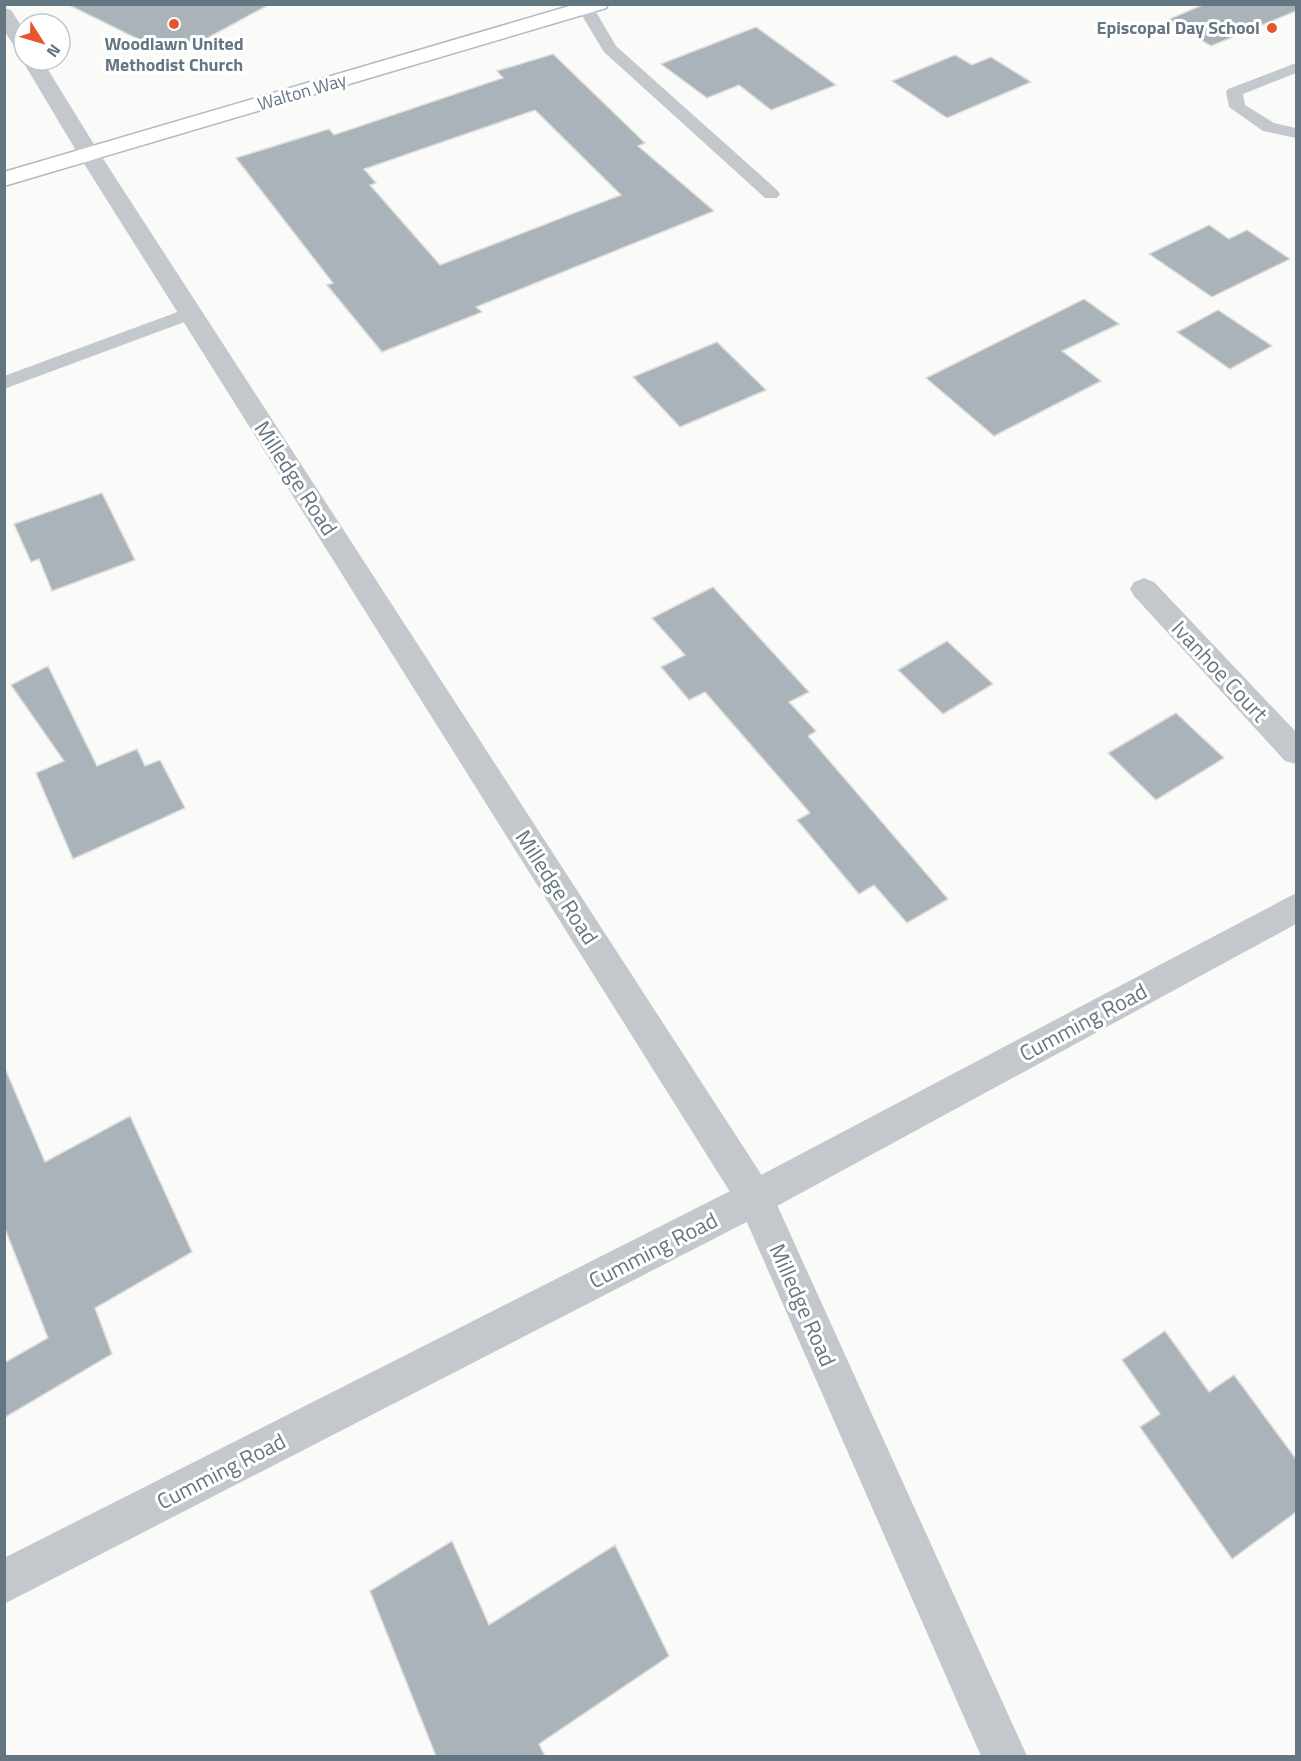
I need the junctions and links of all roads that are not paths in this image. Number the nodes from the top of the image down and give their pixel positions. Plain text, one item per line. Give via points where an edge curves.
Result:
1 (589, 6) edge
2 (4, 14) edge
3 (12, 27) edge
4 (1296, 68) edge
5 (39, 72) edge
6 (1296, 133) edge
7 (89, 154) junction
8 (4, 179) edge
9 (771, 194) dead end
10 (191, 313) junction
11 (4, 383) edge
12 (1144, 589) dead end
13 (1296, 752) edge
14 (1296, 908) edge
15 (755, 1198) junction
16 (4, 1582) edge
17 (1004, 1756) edge

1 - 7 main road, Walton Way
1 - 9 lane via 610,50
2 - 3 street
4 - 6 lane via 1234,92 1238,106 1269,127
5 - 7 street, Milledge Road
7 - 8 main road, Walton Way
7 - 10 street, Milledge Road
10 - 11 lane
10 - 15 street, Milledge Road
12 - 13 street, Ivanhoe Court
14 - 15 street, Cumming Road
15 - 16 street, Cumming Road
15 - 17 street, Milledge Road

